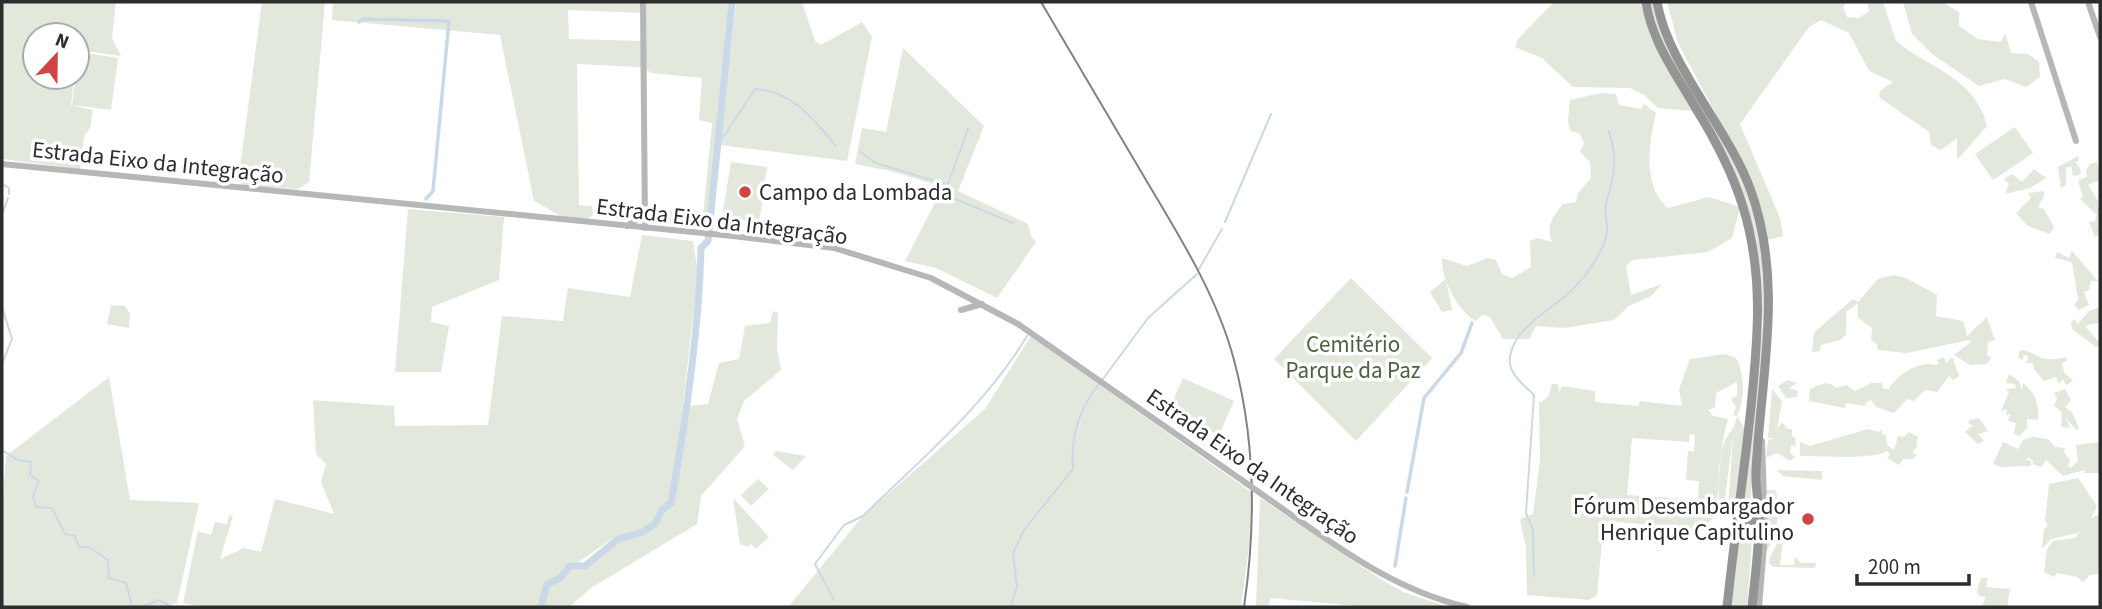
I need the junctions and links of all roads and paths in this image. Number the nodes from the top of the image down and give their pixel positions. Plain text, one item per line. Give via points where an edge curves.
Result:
1 (643, 2) edge
2 (1646, 2) edge
3 (1657, 2) edge
4 (2031, 2) edge
5 (2088, 2) edge
6 (2100, 37) edge
7 (2076, 141) dead end
8 (2, 164) edge
9 (645, 213) junction
10 (627, 226) junction
11 (643, 228) junction
12 (661, 230) junction
13 (983, 304) junction
14 (961, 310) dead end
15 (1760, 423) junction
16 (1758, 530) junction
17 (1734, 531) junction
18 (1467, 607) edge
19 (1727, 607) edge
20 (1752, 607) edge
21 (1759, 607) edge

1 - 9 main road
2 - 17 highway via 1665,56 1731,173 1754,246 1759,326
3 - 15 highway via 1676,54 1738,161 1762,234 1770,312
4 - 7 main road
5 - 6 main road
8 - 10 main road, Estrada Eixo da Integração
9 - 10 main road
9 - 11 main road
9 - 12 main road
10 - 11 main road, Estrada Eixo da Integração
11 - 12 main road, Estrada Eixo da Integração
12 - 13 main road, Estrada Eixo da Integração via 854,253 931,278
13 - 14 main road
13 - 18 main road, Estrada Eixo da Integração, bridge via 1034,334 1391,579
15 - 16 highway
15 - 21 main road via 1765,523
16 - 17 highway via 1746,518
16 - 20 highway
17 - 19 highway

